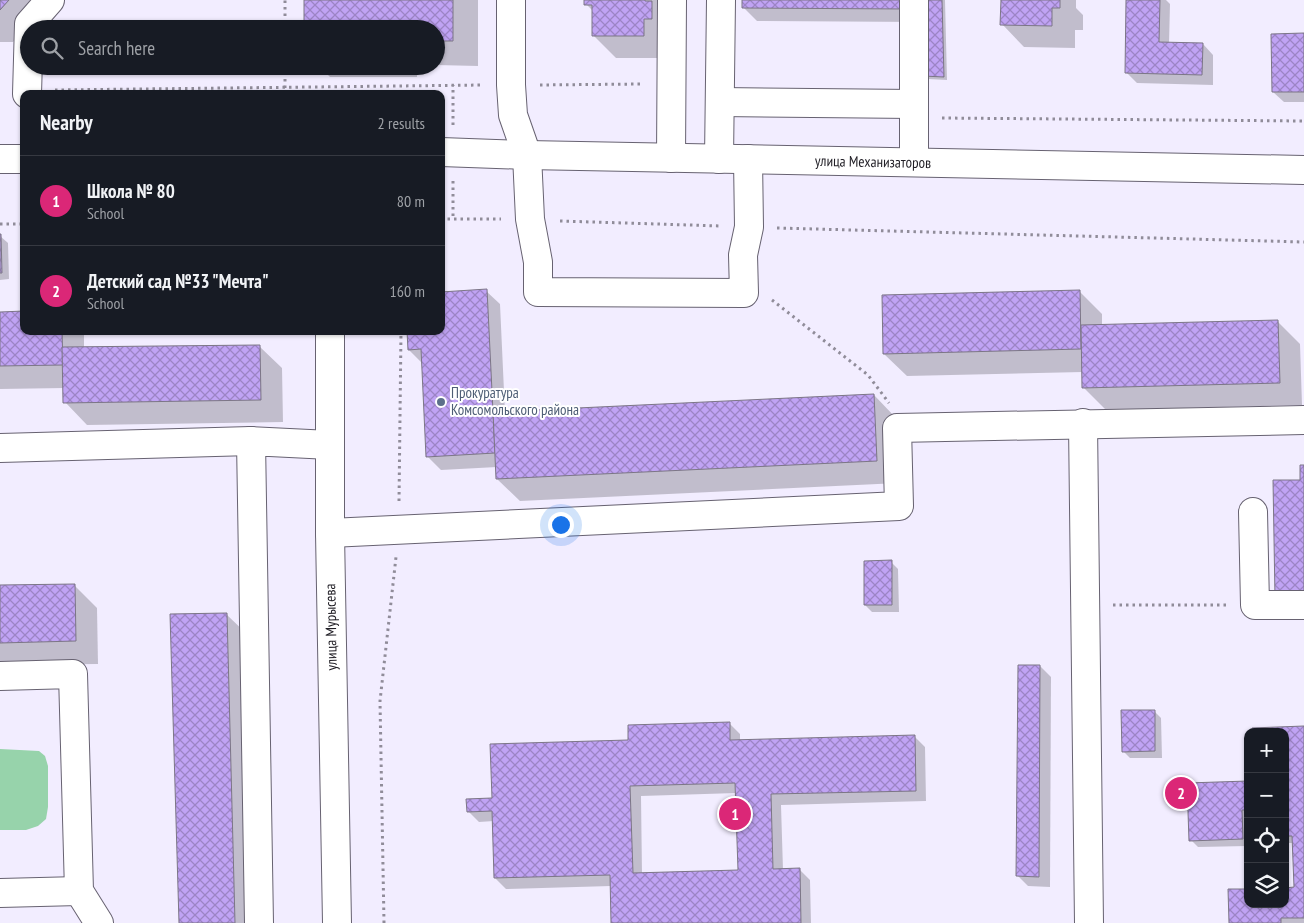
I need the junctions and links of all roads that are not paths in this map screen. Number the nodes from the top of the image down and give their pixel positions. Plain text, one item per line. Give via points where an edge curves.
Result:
1 (50, 0) edge
2 (511, 0) edge
3 (672, 0) edge
4 (721, 0) edge
5 (914, 0) edge
6 (32, 20) edge
7 (36, 75) edge
8 (38, 90) edge
9 (720, 102) junction
10 (914, 110) junction
11 (445, 152) edge
12 (527, 156) junction
13 (20, 158) edge
14 (671, 158) junction
15 (0, 159) edge
16 (719, 159) junction
17 (748, 159) junction
18 (914, 162) junction
19 (1304, 170) edge
20 (330, 335) edge
21 (1304, 420) edge
22 (1083, 424) junction
23 (251, 441) junction
24 (330, 445) junction
25 (0, 448) edge
26 (1252, 512) dead end
27 (330, 532) junction
28 (1304, 605) edge
29 (0, 676) edge
30 (79, 891) junction
31 (0, 893) edge
32 (99, 923) edge
33 (259, 923) edge
34 (337, 923) edge
35 (1089, 923) edge

1 - 6 main road
2 - 12 main road via 513,115
3 - 14 main road
4 - 9 main road
5 - 10 main road
7 - 8 main road
9 - 10 main road
9 - 16 main road
10 - 18 main road
11 - 12 main road, улица Механизаторов
12 - 14 main road, улица Механизаторов
12 - 17 main road via 538,292 744,293 743,255 749,228
13 - 15 main road
14 - 16 main road, улица Механизаторов
16 - 17 main road, улица Механизаторов
17 - 18 main road, улица Механизаторов
18 - 19 main road, улица Механизаторов
20 - 24 main road, улица Мурысева
21 - 22 main road
22 - 27 main road via 897,428 898,506
22 - 35 main road
23 - 24 main road
23 - 25 main road
23 - 33 main road
24 - 27 main road, улица Мурысева
26 - 28 main road via 1254,605
27 - 34 main road, улица Мурысева
29 - 30 main road via 73,674
30 - 31 main road
30 - 32 main road

